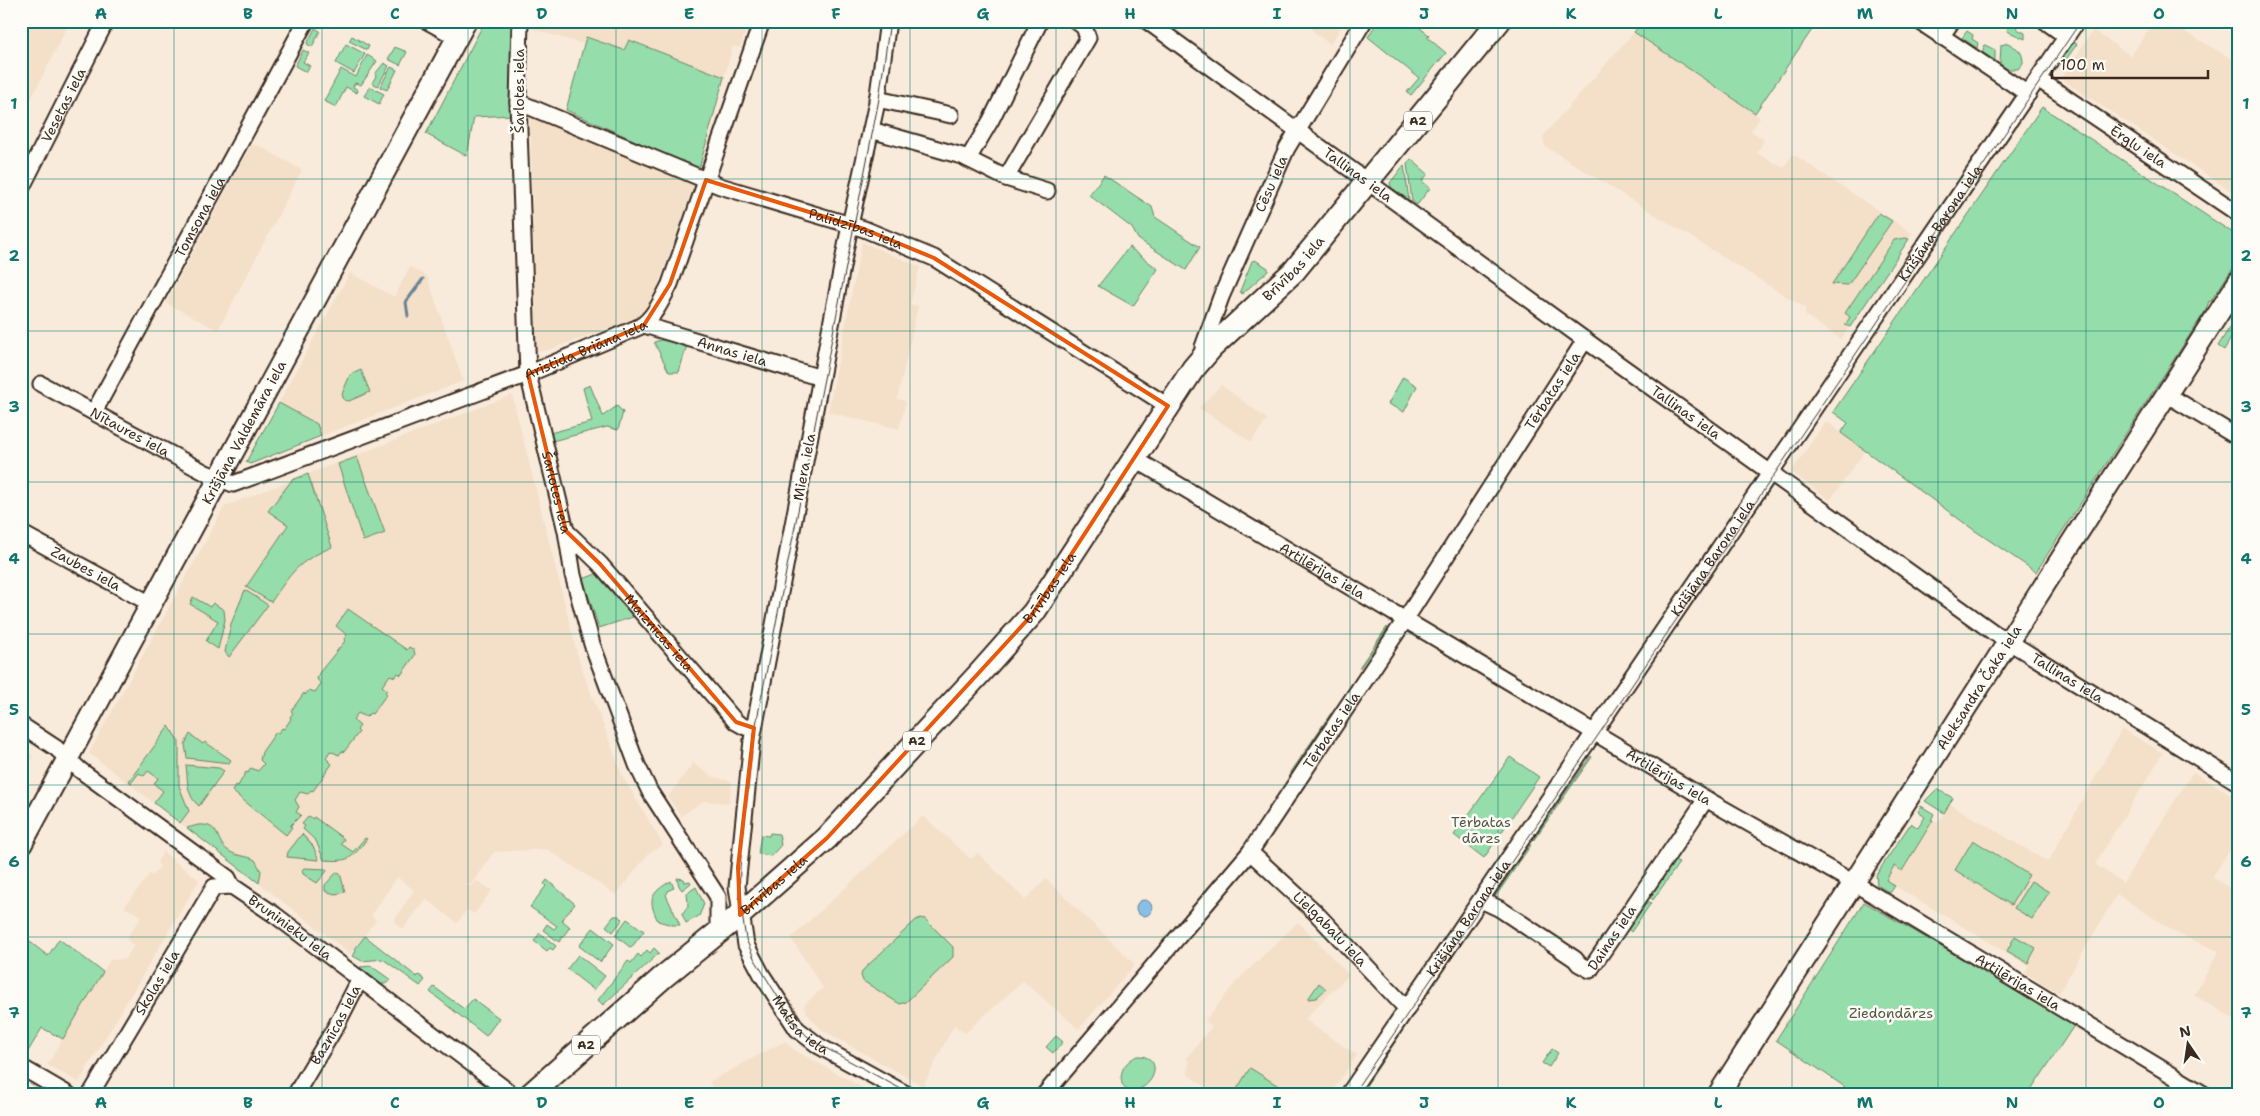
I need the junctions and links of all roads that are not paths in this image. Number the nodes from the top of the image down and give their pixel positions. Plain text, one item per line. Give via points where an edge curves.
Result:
1 (106, 21) edge
2 (306, 21) edge
3 (427, 21) edge
4 (520, 21) edge
5 (762, 21) edge
6 (888, 21) edge
7 (1040, 21) edge
8 (1076, 21) edge
9 (1148, 21) edge
10 (1364, 21) edge
11 (1500, 21) edge
12 (1919, 21) edge
13 (1952, 21) edge
14 (2045, 21) edge
15 (2077, 21) edge
16 (462, 29) edge
17 (1941, 37) junction
18 (2067, 37) junction
19 (2038, 79) junction
20 (2028, 94) junction
21 (877, 99) junction
22 (518, 102) junction
23 (951, 115) dead end
24 (871, 130) junction
25 (1297, 131) junction
26 (968, 159) junction
27 (1006, 178) junction
28 (706, 180) junction
29 (1368, 183) junction
30 (21, 189) edge
31 (1047, 191) dead end
32 (2239, 214) edge
33 (850, 226) junction
34 (2239, 281) edge
35 (644, 325) junction
36 (1585, 340) junction
37 (1203, 357) junction
38 (528, 374) junction
39 (821, 378) junction
40 (41, 384) dead end
41 (2166, 394) junction
42 (1168, 406) junction
43 (94, 412) junction
44 (2239, 438) edge
45 (1134, 459) junction
46 (1771, 473) junction
47 (219, 479) junction
48 (566, 532) junction
49 (21, 533) edge
50 (151, 604) junction
51 (1405, 620) junction
52 (2008, 642) junction
53 (21, 725) edge
54 (754, 728) junction
55 (1596, 732) junction
56 (68, 759) junction
57 (2239, 783) edge
58 (1706, 799) junction
59 (21, 844) edge
60 (1250, 852) junction
61 (1854, 883) junction
62 (232, 886) junction
63 (1482, 900) junction
64 (740, 915) junction
65 (718, 931) junction
66 (360, 979) junction
67 (1407, 1009) junction
68 (21, 1067) edge
69 (69, 1095) edge
70 (90, 1095) edge
71 (295, 1095) edge
72 (513, 1095) edge
73 (530, 1095) edge
74 (908, 1095) edge
75 (1044, 1095) edge
76 (1348, 1095) edge
77 (1718, 1095) edge
78 (2205, 1095) edge

1 - 30 street, Vesetas iela
2 - 43 street, Tomsona iela
3 - 16 street
4 - 22 street, Šarlotes iela
5 - 28 street, Aristida Briāna iela
6 - 21 street, Miera iela
7 - 26 street
8 - 27 street via 1084,27 1088,38
9 - 25 street, Tallinas iela
10 - 25 street, Cēsu iela
11 - 29 highway, Brīvības iela / A2
12 - 17 street
13 - 17 street
14 - 18 street
15 - 18 street, Krišjāņa Barona iela
16 - 47 main road, Krišjāņa Valdemāra iela
17 - 20 street
18 - 19 street, Krišjāņa Barona iela
19 - 20 street, Krišjāņa Barona iela
19 - 32 street, Ērgļu iela
20 - 46 street, Krišjāņa Barona iela
21 - 23 street
21 - 24 street, Miera iela
22 - 28 street, Palīdzības iela
22 - 38 street, Šarlotes iela
24 - 26 street
24 - 33 street, Miera iela
25 - 29 street, Tallinas iela
25 - 37 street, Cēsu iela via 1221,297 1203,347
26 - 27 street
27 - 31 street
28 - 33 street, Palīdzības iela
28 - 35 street, Aristida Briāna iela via 670,284
29 - 36 street, Tallinas iela
29 - 37 highway, Brīvības iela / A2 via 1289,277
33 - 39 street, Miera iela
33 - 42 street, Palīdzības iela via 934,258
34 - 41 main road, Aleksandra Čaka iela
35 - 38 street, Aristida Briāna iela
35 - 39 street, Annas iela
36 - 46 street, Tallinas iela
36 - 51 street, Tērbatas iela
37 - 42 highway, Brīvības iela / A2
38 - 47 street, Aristida Briāna iela via 248,480 233,484
38 - 48 street, Šarlotes iela
39 - 54 street, Miera iela
40 - 43 street, Nītaures iela
41 - 44 street
41 - 52 main road, Aleksandra Čaka iela
42 - 45 highway, Brīvības iela / A2
43 - 47 street, Nītaures iela
45 - 51 street, Artilērijas iela
45 - 64 highway, Brīvības iela / A2 via 1031,616 827,838
46 - 52 street, Tallinas iela
46 - 55 street, Krišjāņa Barona iela
47 - 50 main road, Krišjāņa Valdemāra iela
48 - 54 street, Maiznīcas iela via 600,564 736,722
48 - 65 street, Šarlotes iela via 573,575 592,644 637,765 663,814 715,891 719,903
49 - 50 street, Zaubes iela
50 - 56 main road, Krišjāņa Valdemāra iela
51 - 55 street, Artilērijas iela
51 - 60 street, Tērbatas iela
52 - 57 street, Tallinas iela
52 - 61 main road, Aleksandra Čaka iela
53 - 56 street, Bruņinieku iela
54 - 64 street, Miera iela via 738,867
55 - 58 street, Artilērijas iela
55 - 63 street, Krišjāņa Barona iela
56 - 59 main road, Krišjāņa Valdemāra iela
56 - 62 street, Bruņinieku iela via 228,878
58 - 61 street, Artilērijas iela
58 - 63 street, Dainas iela via 1590,970
60 - 67 street, Lielgabalu iela via 1315,912
60 - 75 street, Tērbatas iela
61 - 77 main road, Aleksandra Čaka iela
61 - 78 street, Artilērijas iela
62 - 66 street, Bruņinieku iela
62 - 70 street, Skolas iela via 218,885 210,891
63 - 67 street, Krišjāņa Barona iela
64 - 65 highway, Brīvības iela / A2
64 - 74 street, Matīsa iela via 744,940 755,964 797,1028 819,1046
65 - 73 highway, Brīvības iela / A2
66 - 71 street, Baznīcas iela
66 - 72 street, Bruņinieku iela
67 - 76 street, Krišjāņa Barona iela
68 - 69 street

